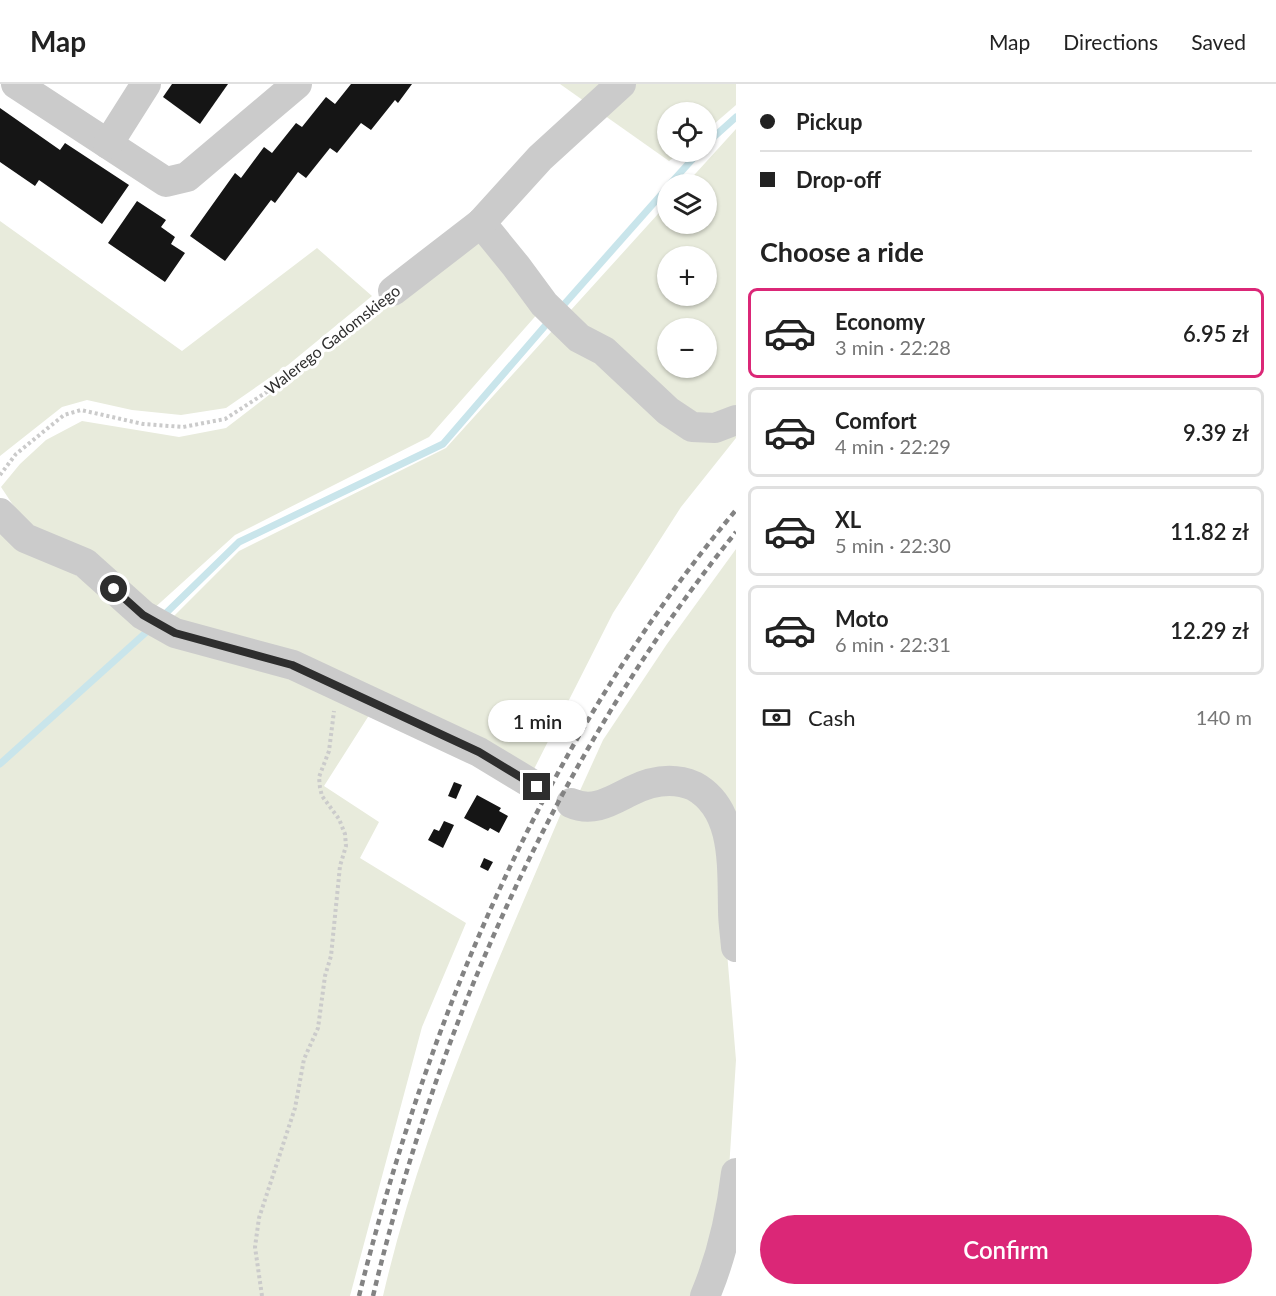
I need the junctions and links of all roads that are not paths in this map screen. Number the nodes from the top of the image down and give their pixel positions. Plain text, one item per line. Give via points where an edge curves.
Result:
1 (16, 84) edge
2 (146, 84) edge
3 (297, 84) edge
4 (621, 84) edge
5 (108, 144) junction
6 (481, 224) junction
7 (393, 291) road end
8 (736, 420) edge
9 (0, 513) edge
10 (537, 787) dead end
11 (571, 803) dead end
12 (736, 947) edge
13 (736, 1173) edge
14 (705, 1296) edge

1 - 5 street
2 - 5 street
3 - 5 street via 187,177 166,182
4 - 6 street, Walerego Gadomskiego via 540,158
6 - 7 street, Walerego Gadomskiego
6 - 8 street via 554,315 579,338 604,351 668,411 693,427 715,428
9 - 10 street via 25,538 85,563 143,615 175,633 292,665 479,752
11 - 12 street via 592,807 659,781 691,785 710,796 724,816 732,838
13 - 14 street via 722,1247

